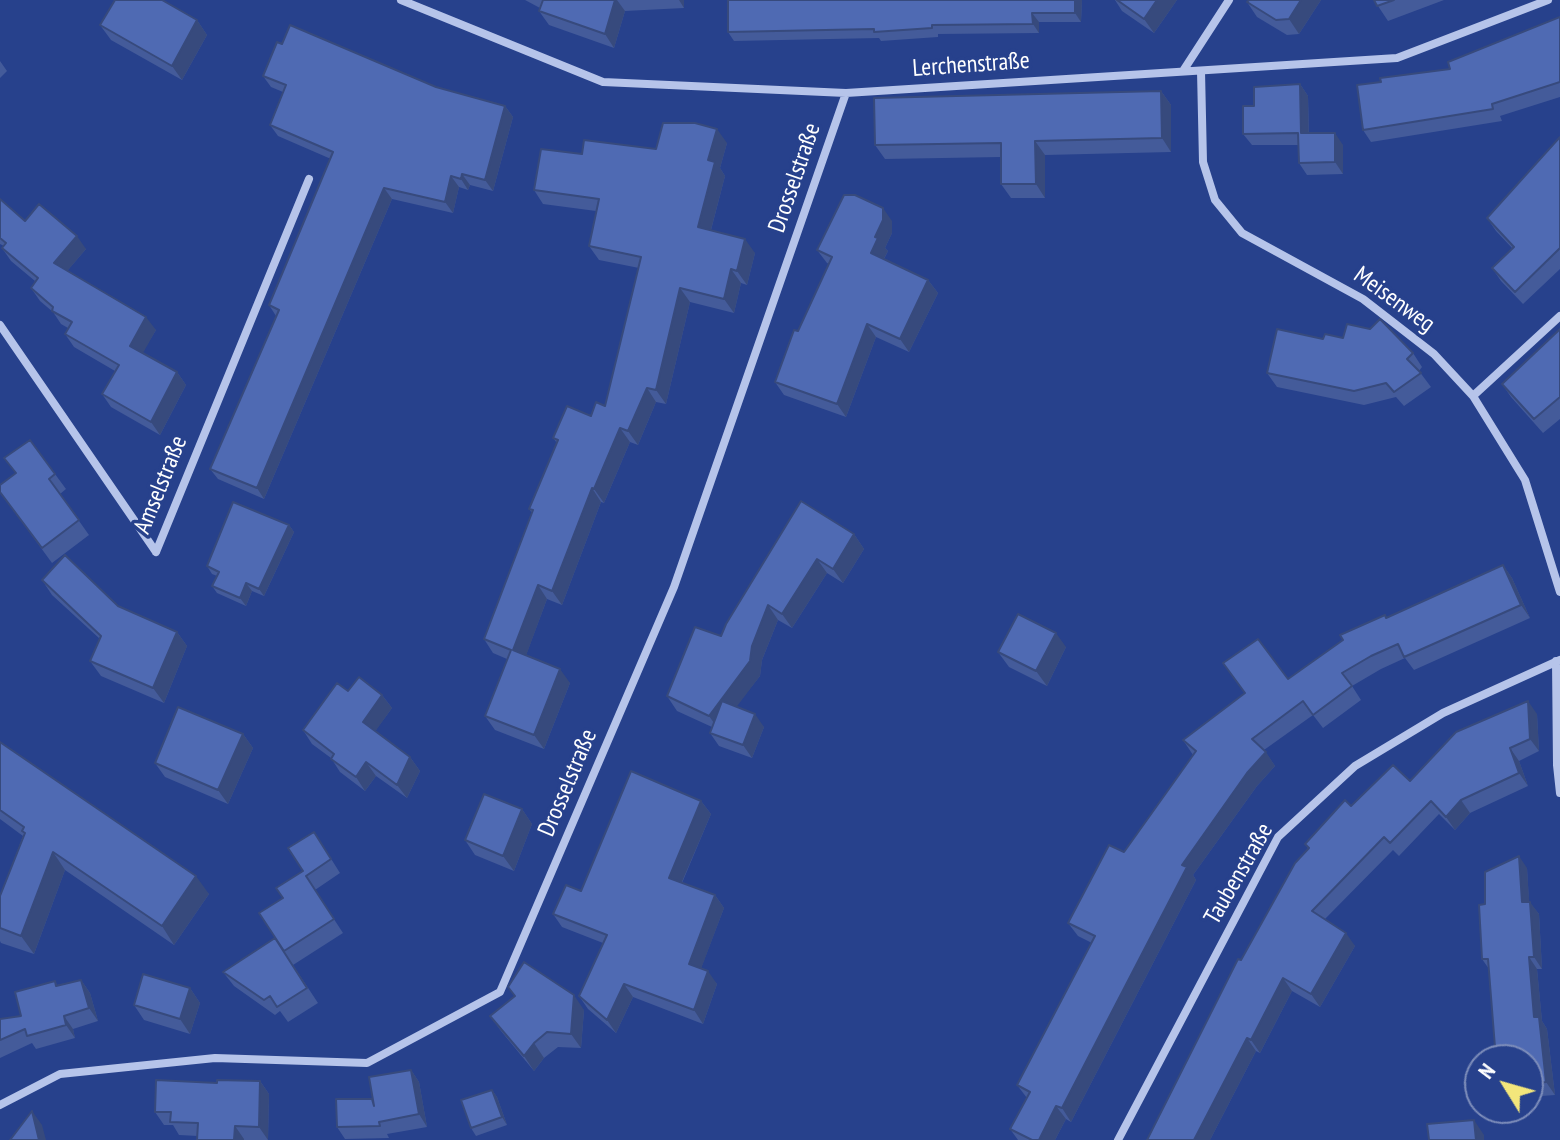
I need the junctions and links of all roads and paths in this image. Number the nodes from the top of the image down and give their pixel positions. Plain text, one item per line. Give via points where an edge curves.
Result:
1 (401, 0) edge
2 (1229, 0) edge
3 (1548, 0) edge
4 (1183, 71) junction
5 (1201, 71) junction
6 (846, 93) junction
7 (309, 179) dead end
8 (1560, 316) edge
9 (0, 325) edge
10 (1473, 396) junction
11 (1560, 592) edge
12 (1558, 660) edge
13 (1560, 793) edge
14 (0, 1105) edge
15 (1118, 1140) edge

1 - 6 street, Lerchenstraße via 603,82
2 - 4 street
3 - 5 street, Lerchenstraße via 1397,58
4 - 5 street, Lerchenstraße
4 - 6 street, Lerchenstraße
5 - 10 street, Meisenweg via 1203,162 1215,200 1242,233 1363,299 1434,354
6 - 14 street, Drosselstraße via 674,587 500,992 367,1063 215,1058 60,1074
7 - 9 street, Amselstraße via 156,552
8 - 10 street
10 - 11 street, Meisenweg via 1525,480
12 - 13 street
12 - 15 street, Taubenstraße via 1443,713 1355,766 1278,837

